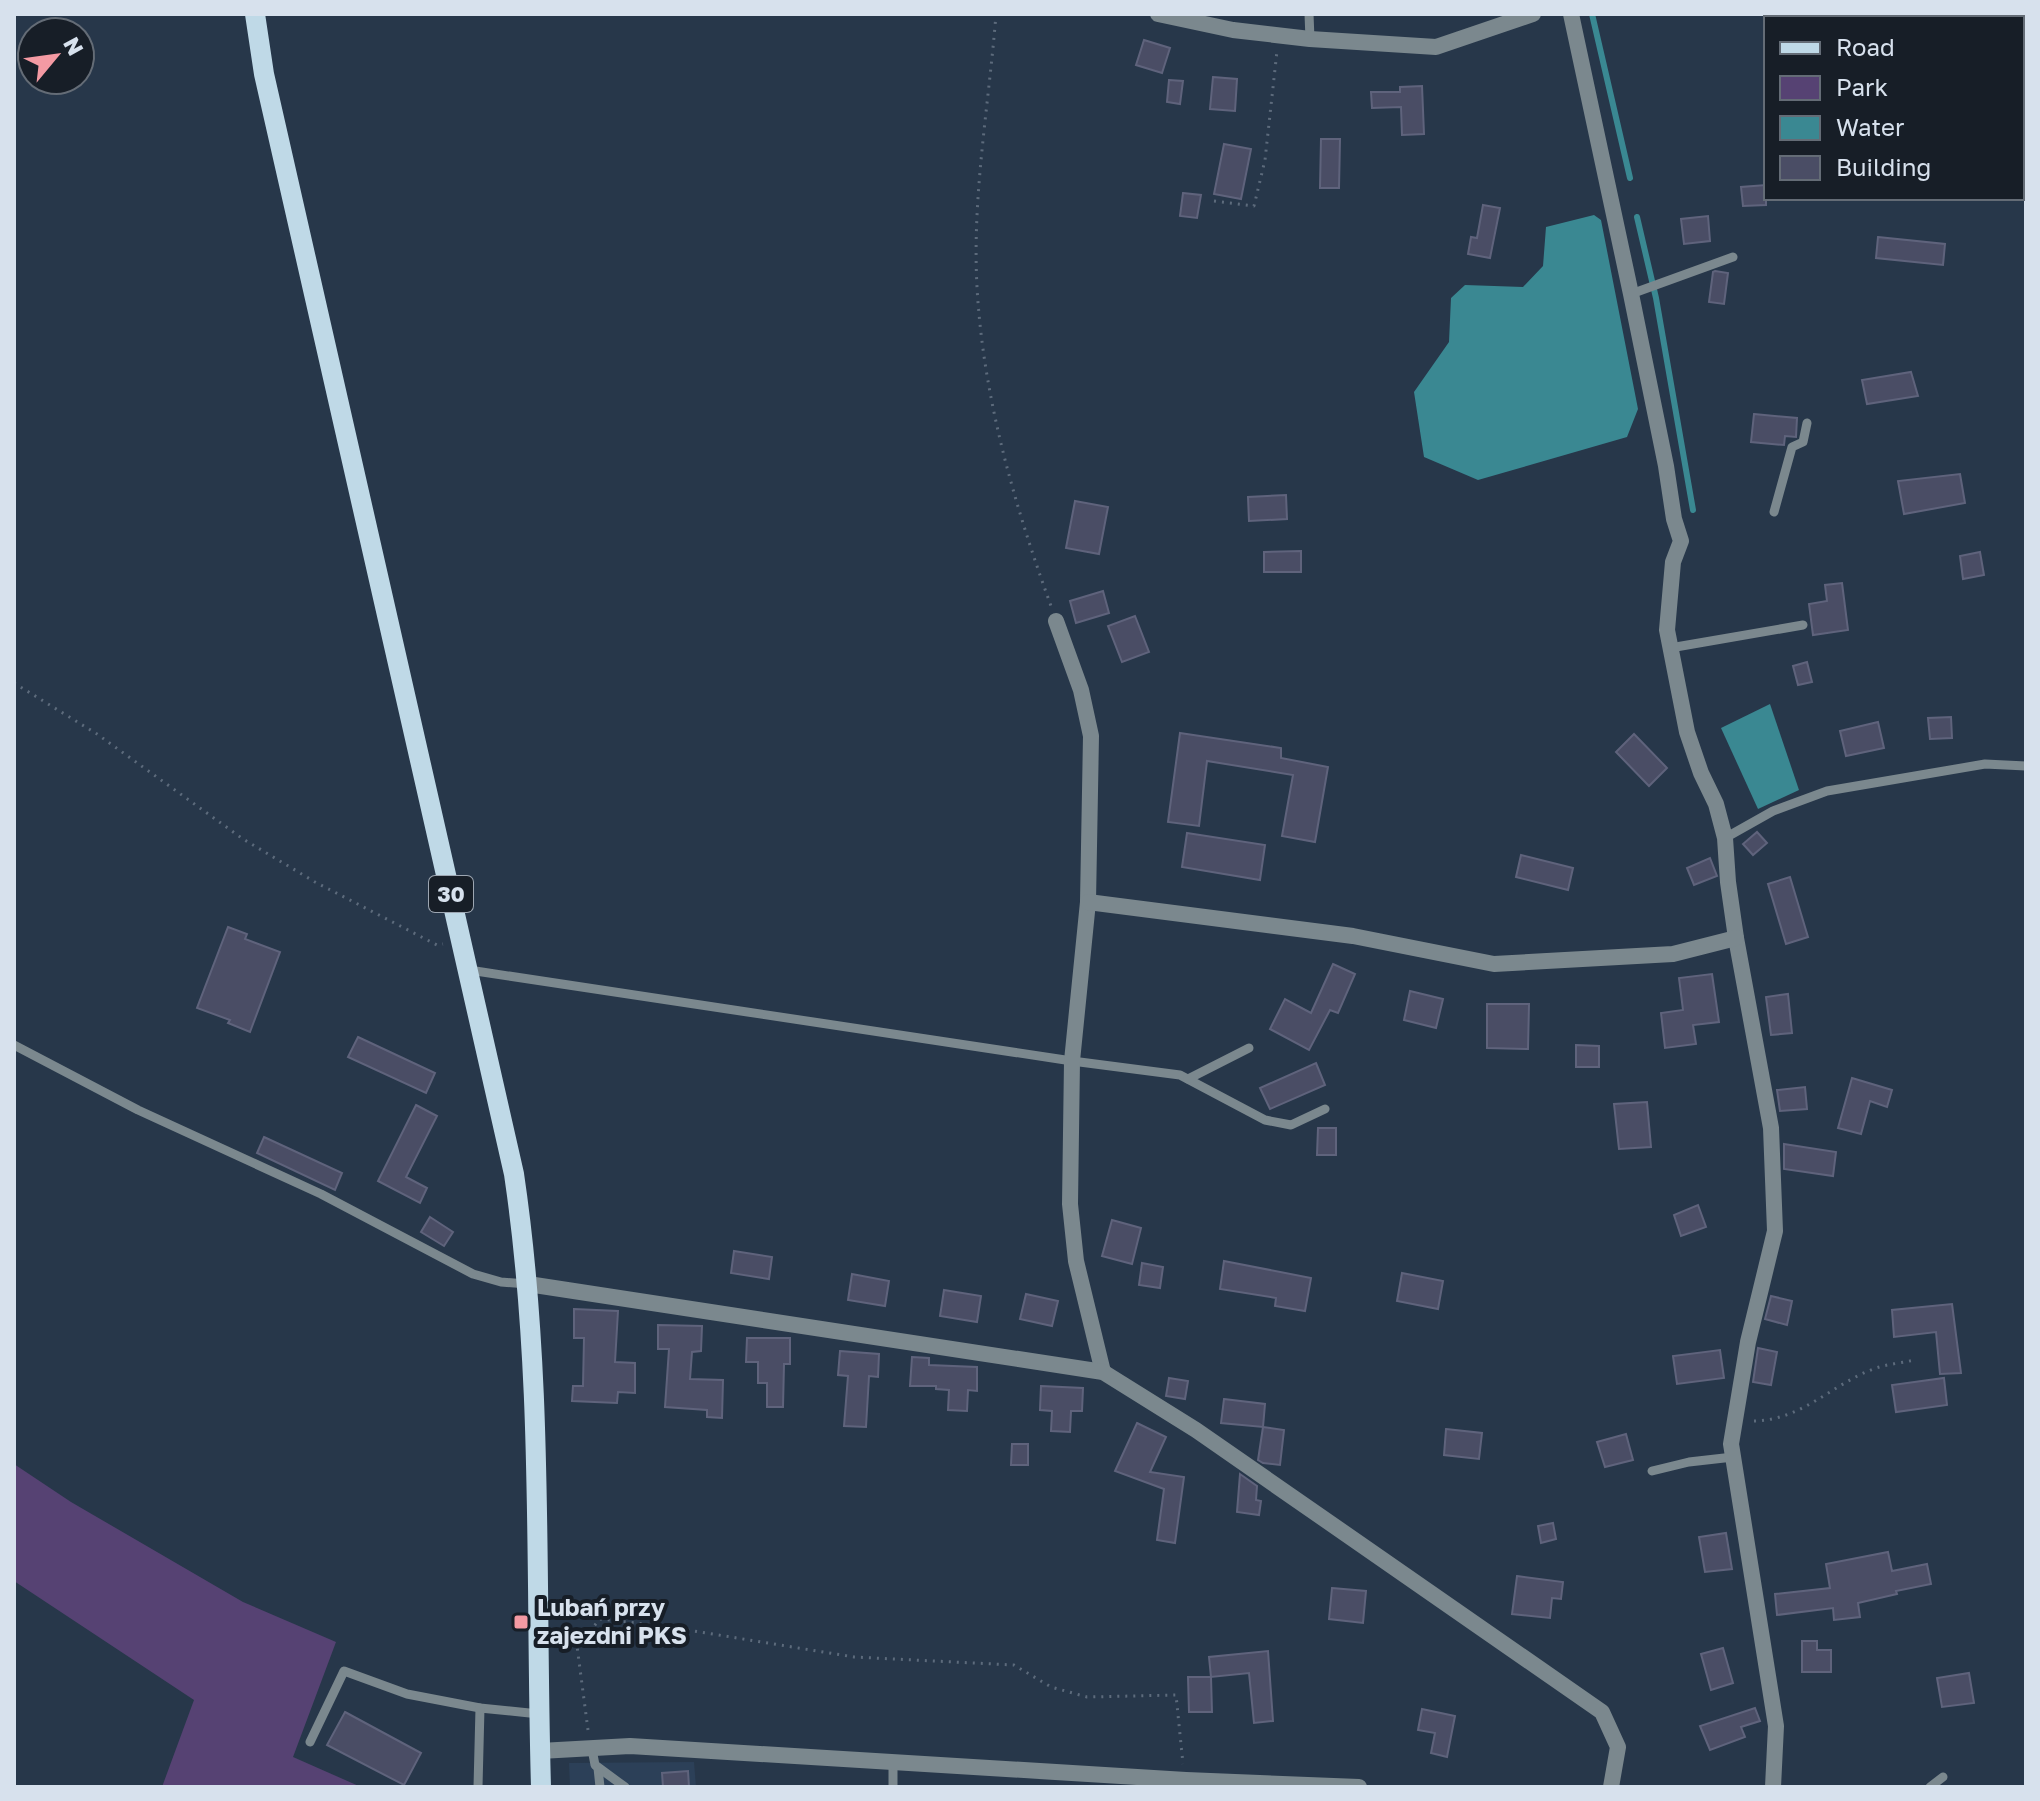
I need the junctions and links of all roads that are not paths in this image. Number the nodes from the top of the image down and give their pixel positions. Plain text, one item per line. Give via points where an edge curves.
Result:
1 (255, 14) edge
2 (1158, 14) edge
3 (1309, 14) edge
4 (1533, 14) edge
5 (1571, 14) edge
6 (1310, 39) junction
7 (1733, 257) dead end
8 (1631, 294) junction
9 (1807, 423) dead end
10 (1774, 512) dead end
11 (1056, 621) road end
12 (1803, 625) dead end
13 (1670, 648) junction
14 (2026, 766) edge
15 (1725, 838) junction
16 (1088, 902) junction
17 (1736, 938) junction
18 (469, 970) junction
19 (14, 1045) edge
20 (1249, 1048) dead end
21 (1072, 1061) junction
22 (1188, 1079) junction
23 (1325, 1109) dead end
24 (528, 1284) junction
25 (1103, 1372) junction
26 (1733, 1457) junction
27 (1652, 1471) dead end
28 (480, 1708) junction
29 (539, 1714) junction
30 (310, 1742) dead end
31 (592, 1749) junction
32 (540, 1751) junction
33 (893, 1762) junction
34 (598, 1768) junction
35 (1943, 1777) dead end
36 (478, 1787) edge
37 (541, 1787) edge
38 (600, 1787) edge
39 (625, 1787) edge
40 (893, 1787) edge
41 (1359, 1787) edge
42 (1611, 1787) edge
43 (1773, 1787) edge
44 (1930, 1787) edge

1 - 18 main road, 30 via 264,74
2 - 6 street
3 - 6 lane
4 - 6 street via 1436,47
5 - 8 street
7 - 8 lane
8 - 13 street via 1681,541 1668,595
9 - 10 lane via 1803,442 1792,447
11 - 16 street via 1091,736
12 - 13 lane
13 - 15 street via 1687,732
14 - 15 lane via 1985,764 1827,791 1773,811
15 - 17 street
16 - 17 street via 1353,936 1494,964 1673,954
16 - 21 street
17 - 26 street via 1771,1128 1775,1231 1748,1342
18 - 21 lane
18 - 24 main road, 30 via 514,1174
19 - 24 lane via 473,1274
20 - 22 lane
21 - 22 lane
21 - 25 street via 1072,1234
22 - 23 lane via 1265,1120 1291,1125
24 - 25 street
24 - 29 main road, 30
25 - 42 street via 1196,1430 1602,1712 1618,1747
26 - 27 lane
26 - 43 street via 1776,1726
28 - 29 lane
28 - 30 lane via 407,1694 344,1671
28 - 36 lane
29 - 32 main road, 30
31 - 32 street
31 - 33 street via 630,1746
31 - 34 lane
32 - 37 main road, 30
33 - 40 lane
33 - 41 street
34 - 38 lane
34 - 39 lane
35 - 44 lane

